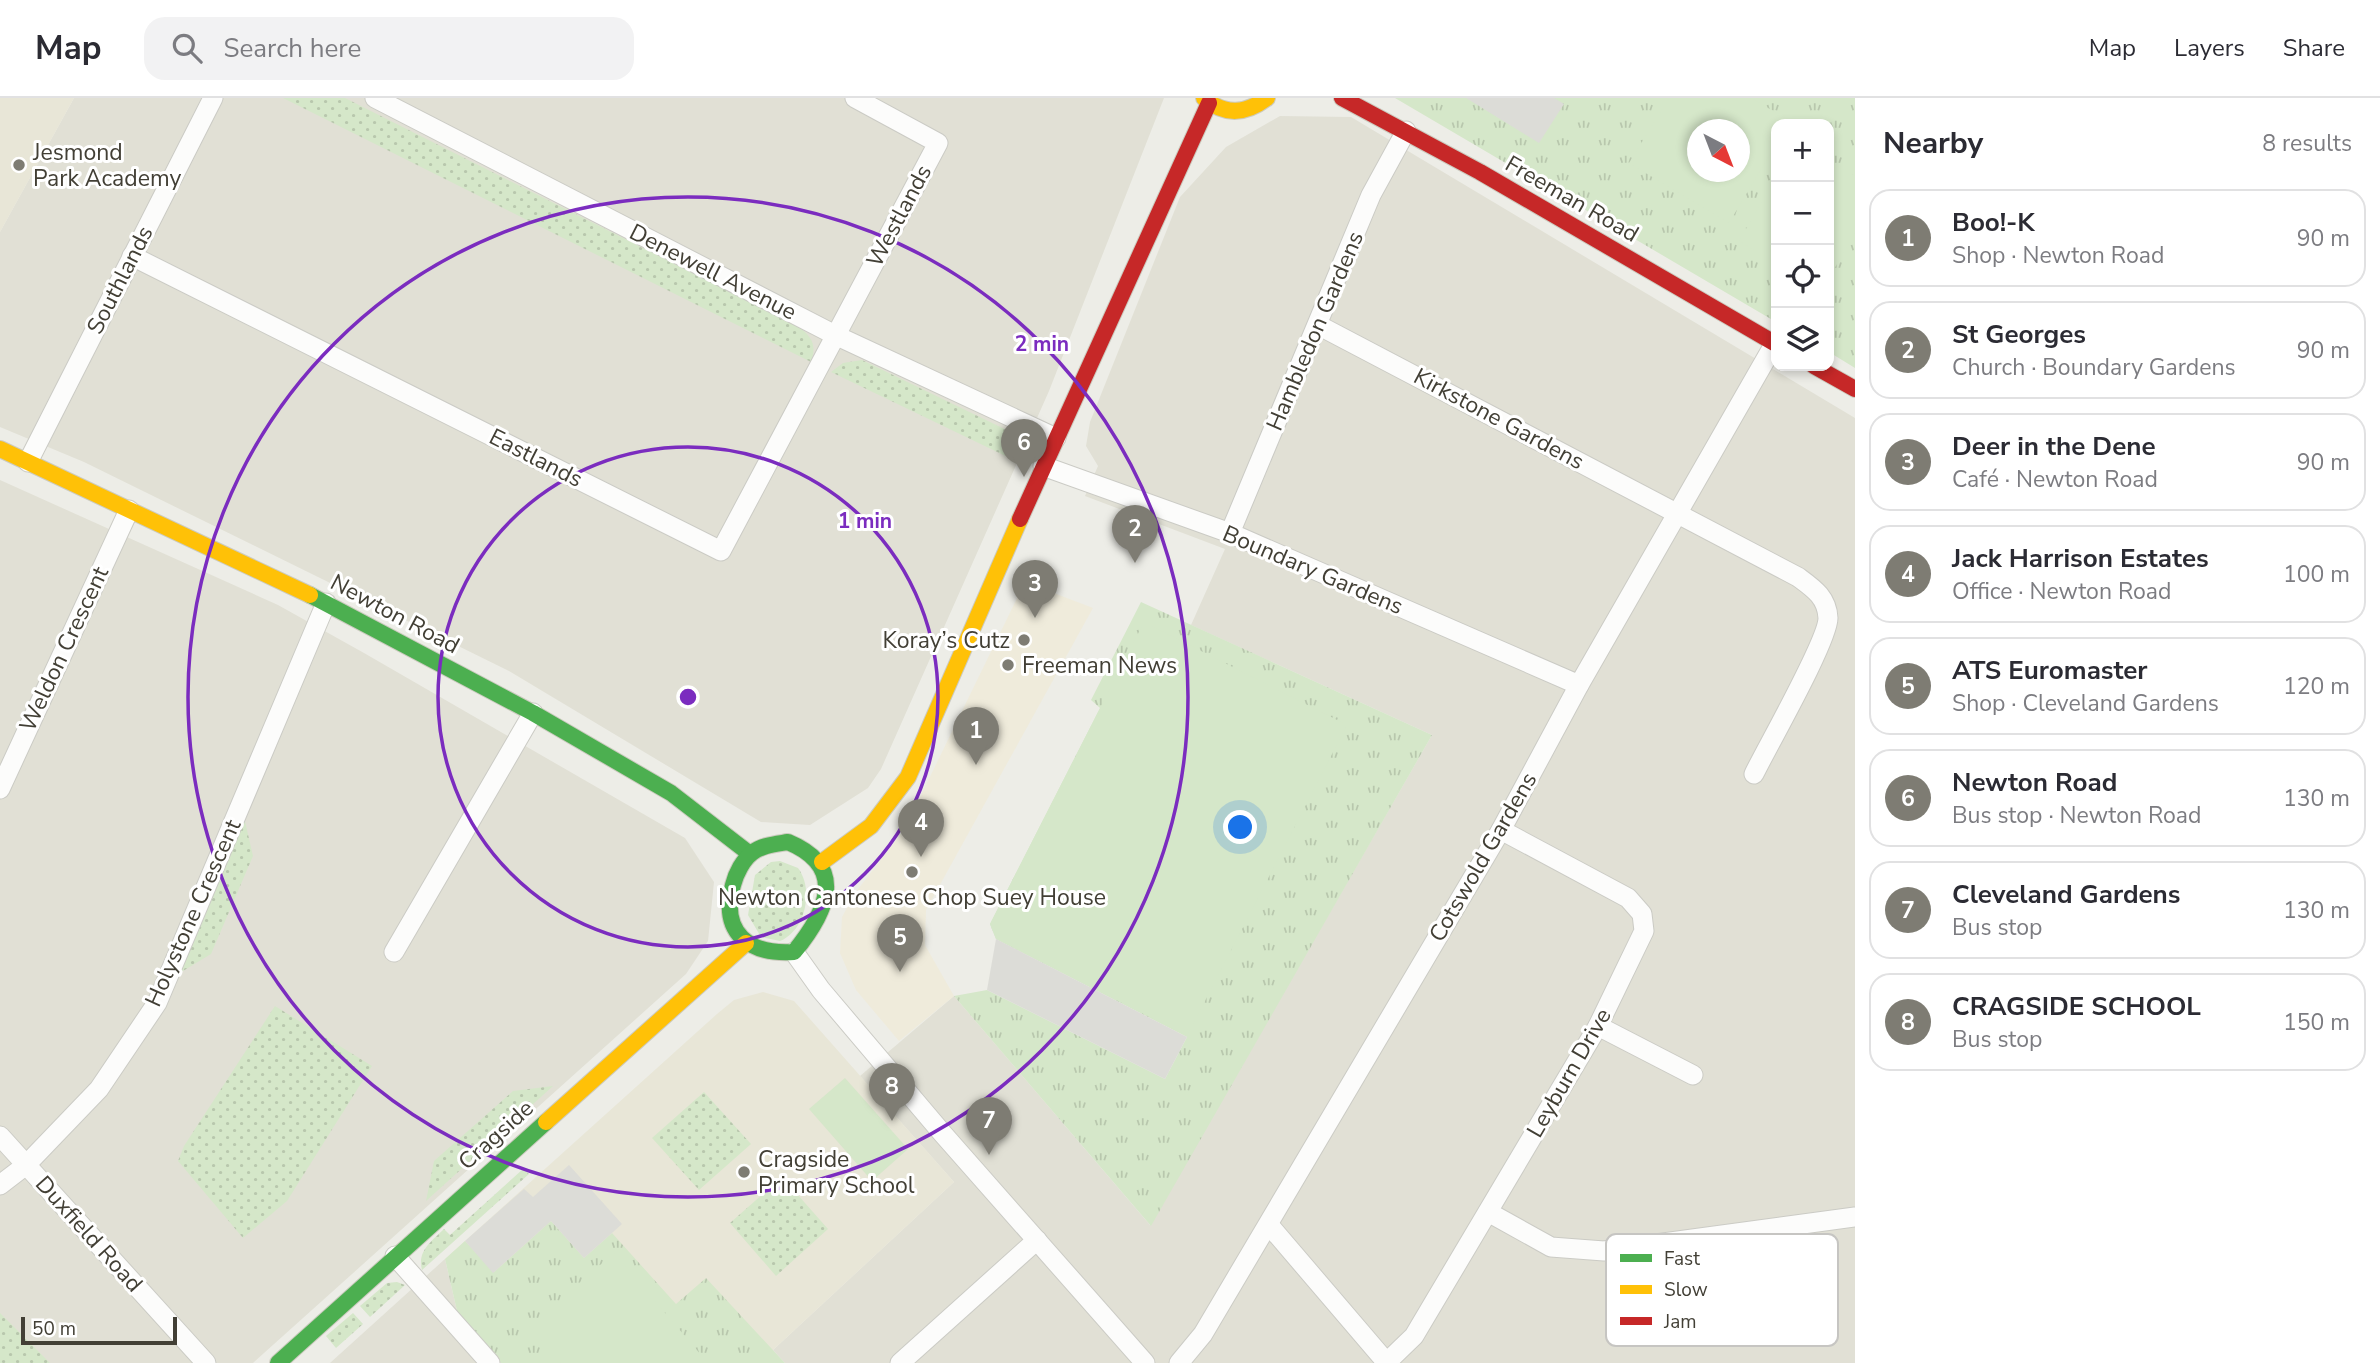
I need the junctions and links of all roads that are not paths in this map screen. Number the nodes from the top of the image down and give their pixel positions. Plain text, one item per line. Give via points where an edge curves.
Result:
1 (213, 98) edge
2 (375, 98) edge
3 (855, 98) edge
4 (1268, 98) edge
5 (1342, 98) edge
6 (1207, 101) edge
7 (1406, 131) junction
8 (132, 256) junction
9 (1318, 325) junction
10 (835, 335) junction
11 (1771, 341) edge
12 (1771, 353) edge
13 (1823, 371) edge
14 (1855, 389) edge
15 (1056, 438) junction
16 (0, 449) edge
17 (28, 462) junction
18 (1043, 466) junction
19 (129, 510) junction
20 (1680, 513) junction
21 (1230, 533) junction
22 (326, 603) junction
23 (1579, 685) junction
24 (533, 713) junction
25 (1754, 774) dead end
26 (0, 789) edge
27 (1501, 830) junction
28 (750, 854) junction
29 (822, 862) junction
30 (746, 943) junction
31 (394, 952) dead end
32 (794, 952) junction
33 (1598, 1027) junction
34 (1693, 1075) dead end
35 (0, 1136) edge
36 (26, 1165) junction
37 (0, 1185) edge
38 (1488, 1212) junction
39 (1855, 1217) edge
40 (1269, 1225) junction
41 (1730, 1234) edge
42 (1038, 1240) junction
43 (1606, 1251) edge
44 (395, 1256) junction
45 (206, 1363) edge
46 (278, 1363) edge
47 (490, 1363) edge
48 (900, 1363) edge
49 (1145, 1363) edge
50 (1179, 1363) edge
51 (1387, 1363) edge

1 - 8 street, Southlands
2 - 10 street, Denewell Avenue
3 - 10 street, Westlands via 938,143
4 - 6 street via 1246,111 1233,112
5 - 7 street, Freeman Road
6 - 15 street
7 - 9 street, Hambledon Gardens via 1371,195
7 - 11 street, Freeman Road
8 - 10 street, Eastlands via 721,551
8 - 17 street, Southlands
9 - 20 street, Kirkstone Gardens
9 - 21 street, Hambledon Gardens
10 - 15 street, Denewell Avenue
12 - 20 street, Cotswold Gardens
13 - 14 street
15 - 18 street
16 - 17 street, Newton Road
17 - 19 street, Newton Road
18 - 21 street, Boundary Gardens
18 - 29 street via 908,776 883,814 855,844
19 - 22 street, Newton Road
19 - 26 street, Weldon Crescent
20 - 23 street, Cotswold Gardens
20 - 25 street, Kirkstone Gardens via 1798,577 1822,596 1828,620 1820,645
21 - 23 street, Boundary Gardens
22 - 24 street, Newton Road
22 - 36 street, Holystone Crescent via 157,1003 99,1088
23 - 27 street, Cotswold Gardens
24 - 28 street, Newton Road via 671,793
24 - 31 street
27 - 33 street, Leyburn Drive via 1628,898 1642,914 1644,931 1639,947
27 - 40 street, Cotswold Gardens
28 - 29 street via 788,842 802,845
28 - 30 street via 731,888 728,910 732,926
29 - 32 street via 828,879 825,897 813,929
30 - 32 street via 759,953 775,956
30 - 44 street, Cragside
32 - 42 street via 821,990
33 - 34 street
33 - 38 street, Leyburn Drive
35 - 36 street, Duxfield Road
36 - 37 street, Holystone Crescent
36 - 45 street, Duxfield Road
38 - 43 street via 1551,1247
38 - 51 street, Leyburn Drive via 1414,1336
39 - 41 street
40 - 50 street, Cotswold Gardens via 1203,1334
40 - 51 street
42 - 48 street
42 - 49 street
44 - 46 street, Cragside
44 - 47 street

